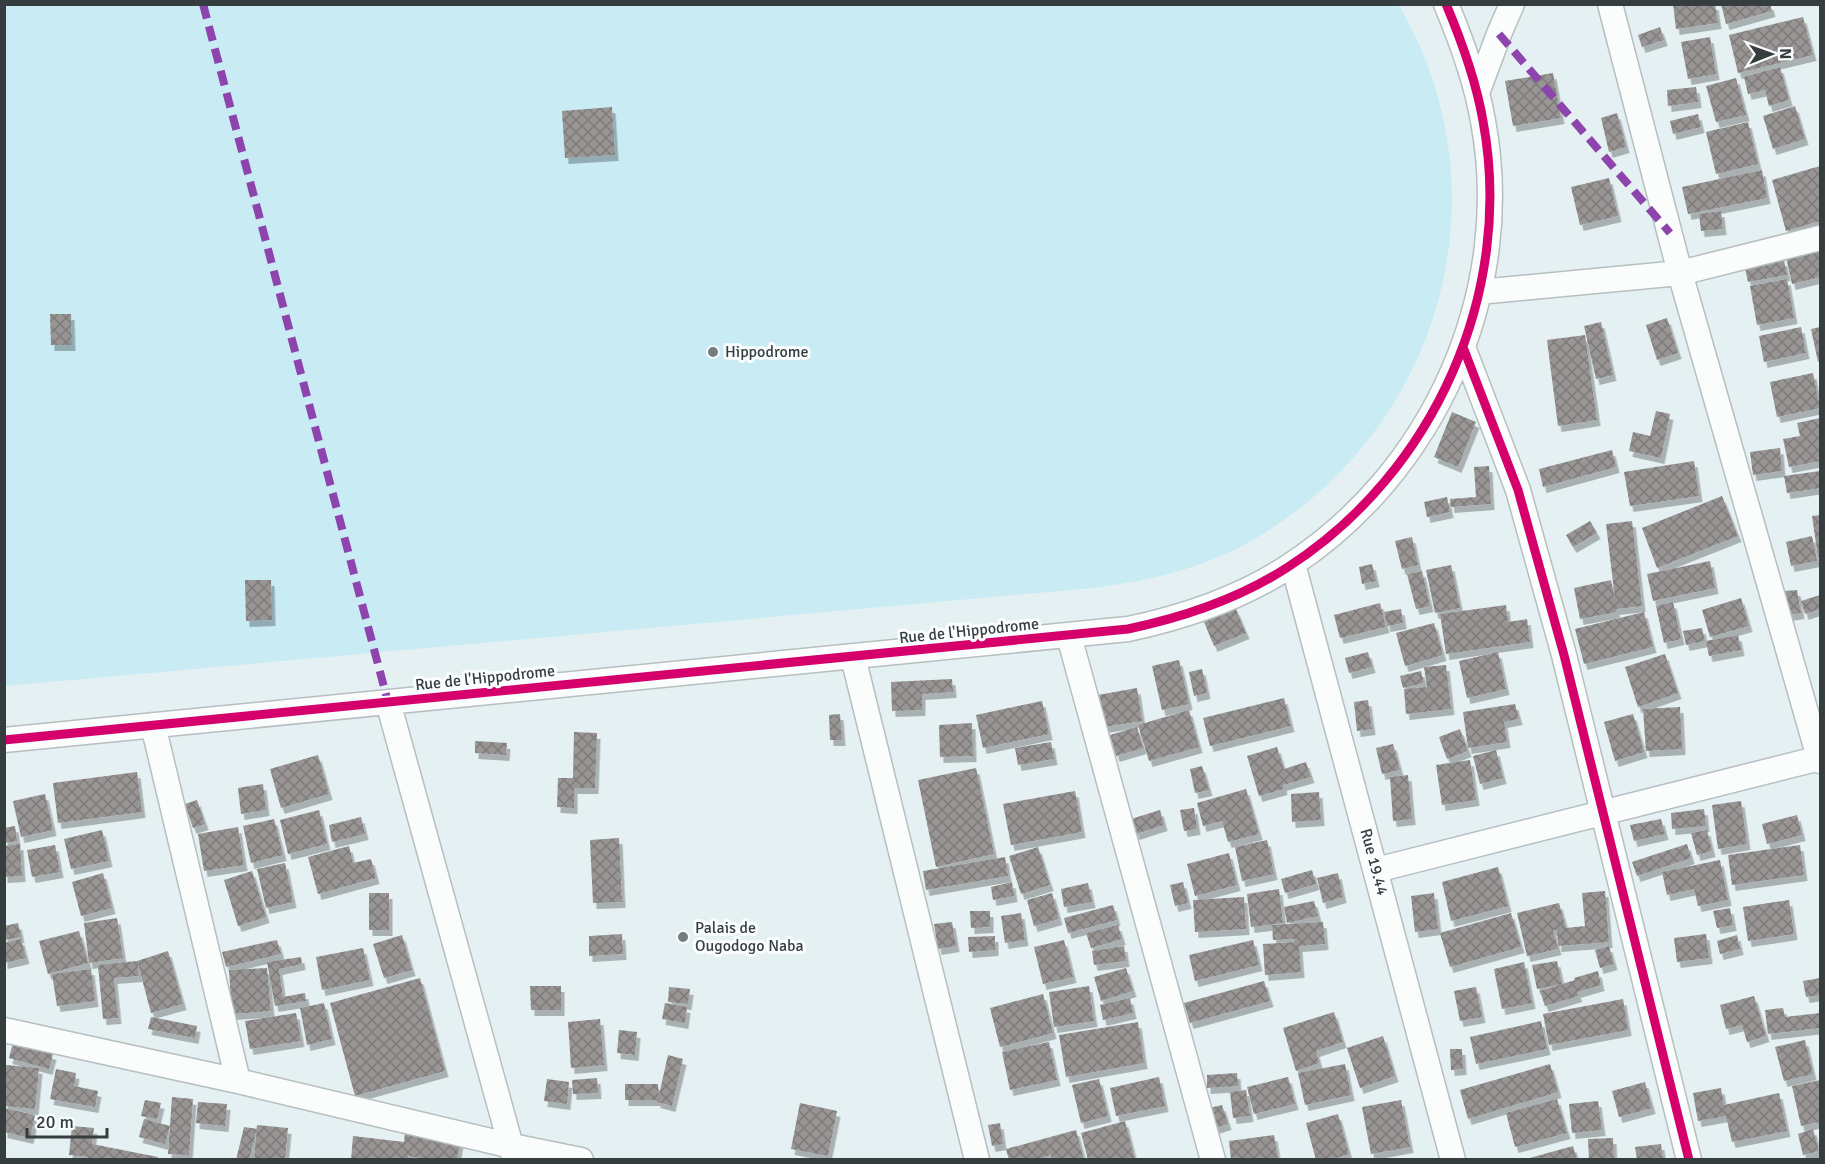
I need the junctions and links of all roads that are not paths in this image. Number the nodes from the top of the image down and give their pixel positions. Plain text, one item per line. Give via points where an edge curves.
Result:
1 (1446, 4) edge
2 (1512, 4) edge
3 (1610, 4) edge
4 (1477, 93) junction
5 (1821, 238) edge
6 (1680, 273) junction
7 (1479, 292) junction
8 (1463, 347) junction
9 (1293, 564) junction
10 (1069, 636) junction
11 (853, 657) junction
12 (388, 702) junction
13 (153, 725) junction
14 (4, 740) edge
15 (1820, 759) edge
16 (1603, 813) junction
17 (1376, 870) junction
18 (4, 1030) edge
19 (238, 1081) junction
20 (513, 1153) edge
21 (581, 1160) edge
22 (977, 1160) edge
23 (1213, 1160) edge
24 (1454, 1160) edge
25 (1689, 1160) edge

1 - 4 street, Rue de l'Hippodrome
2 - 4 street
3 - 6 street
4 - 7 street, Rue de l'Hippodrome via 1489,164 1490,207
5 - 6 street
6 - 7 street
6 - 15 street
7 - 8 street, Rue de l'Hippodrome
8 - 9 street, Rue de l'Hippodrome via 1434,413 1384,483 1322,543
8 - 16 street via 1518,490
9 - 10 street, Rue de l'Hippodrome via 1250,589 1170,620
9 - 17 street, Rue 19.44
10 - 11 street, Rue de l'Hippodrome
10 - 23 street
11 - 12 street, Rue de l'Hippodrome
11 - 22 street
12 - 13 street, Rue de l'Hippodrome
12 - 20 street
13 - 14 street, Rue de l'Hippodrome
13 - 19 street
15 - 16 street
16 - 17 street
16 - 25 street
17 - 24 street, Rue 19.44
18 - 19 street
19 - 20 street
20 - 21 street

